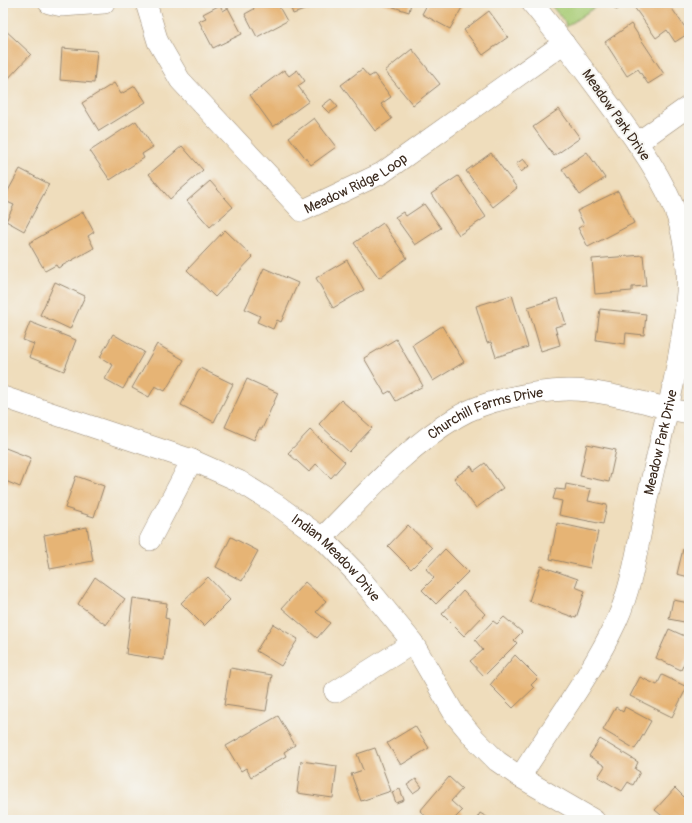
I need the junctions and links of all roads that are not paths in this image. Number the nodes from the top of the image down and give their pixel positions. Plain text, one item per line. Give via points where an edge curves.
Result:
1 (49, 3) edge
2 (104, 3) edge
3 (146, 3) edge
4 (532, 3) edge
5 (564, 42) junction
6 (689, 106) edge
7 (637, 143) junction
8 (3, 397) edge
9 (667, 408) junction
10 (689, 413) edge
11 (192, 460) junction
12 (322, 538) junction
13 (150, 540) dead end
14 (413, 643) junction
15 (335, 692) dead end
16 (520, 778) junction
17 (594, 820) edge

1 - 2 street via 62,6
3 - 5 street, Meadow Ridge Loop via 158,42 180,80 302,211 382,173
4 - 5 street, Meadow Park Drive
5 - 7 street, Meadow Park Drive
6 - 7 street
7 - 9 street, Meadow Park Drive via 667,193 677,216 684,248 688,290
8 - 11 street, Indian Meadow Drive
9 - 10 street, Churchill Farms Drive
9 - 12 street, Churchill Farms Drive via 568,390 535,393 486,404 457,417 410,451
9 - 16 street, Meadow Park Drive via 630,582 618,618 599,656
11 - 12 street, Indian Meadow Drive via 239,481
11 - 13 street
12 - 14 street, Indian Meadow Drive via 356,573
14 - 15 street
14 - 16 street, Indian Meadow Drive via 455,714 497,761
16 - 17 street, Indian Meadow Drive

